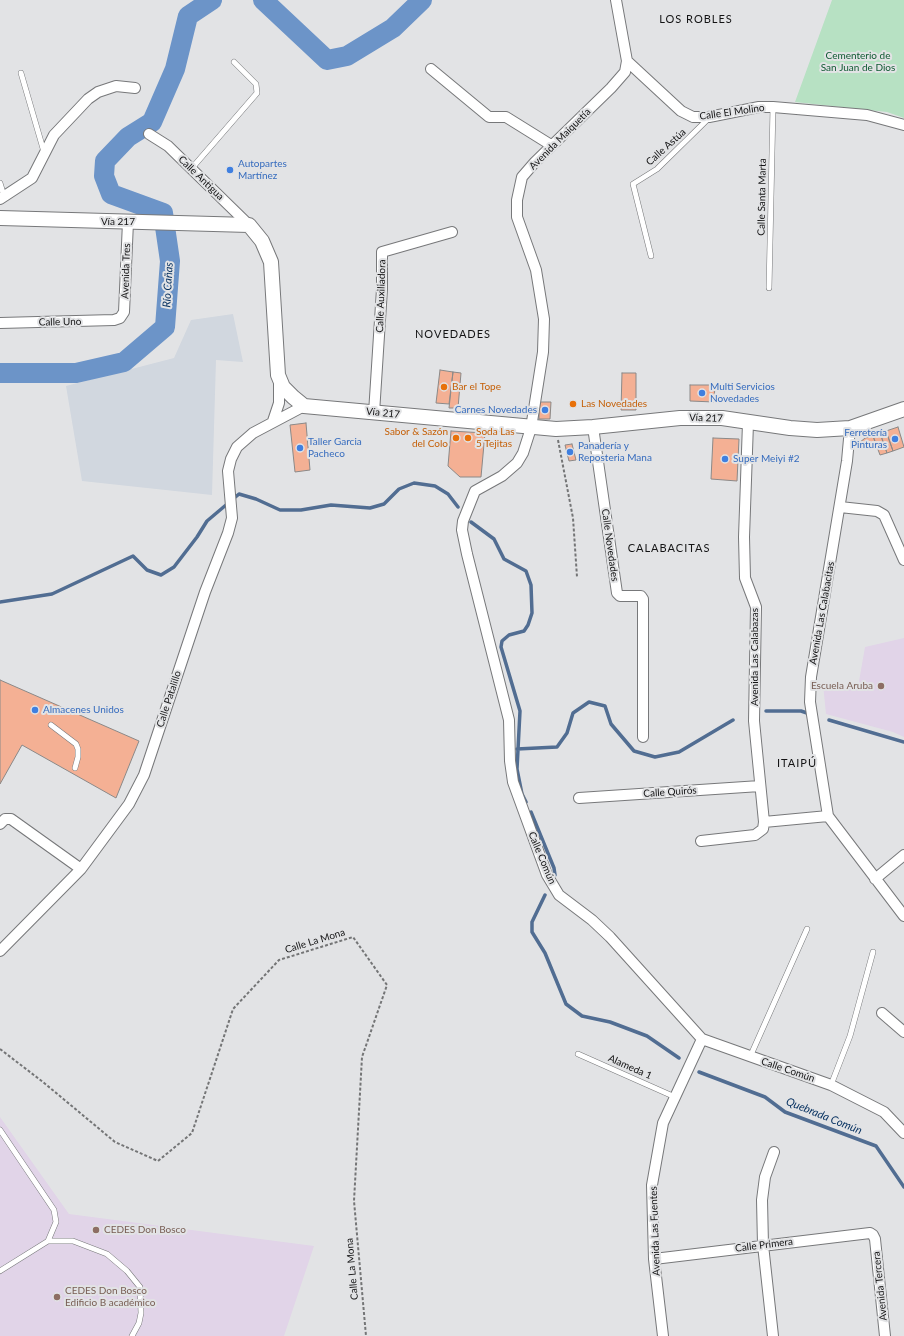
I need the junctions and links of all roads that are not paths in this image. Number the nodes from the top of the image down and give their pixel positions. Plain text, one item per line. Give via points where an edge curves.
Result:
1 (616, 0) edge
2 (627, 61) junction
3 (234, 62) dead end
4 (431, 69) dead end
5 (21, 73) dead end
6 (135, 88) dead end
7 (773, 107) junction
8 (709, 117) junction
9 (904, 125) edge
10 (149, 134) dead end
11 (551, 145) junction
12 (44, 153) junction
13 (192, 168) junction
14 (0, 183) edge
15 (2, 198) edge
16 (0, 218) edge
17 (128, 222) junction
18 (249, 226) junction
19 (452, 232) dead end
20 (651, 256) dead end
21 (769, 288) dead end
22 (120, 318) joint
23 (0, 323) edge
24 (278, 375) junction
25 (304, 406) junction
26 (904, 409) edge
27 (374, 412) junction
28 (273, 421) junction
29 (748, 423) junction
30 (593, 427) junction
31 (531, 428) junction
32 (850, 428) junction
33 (840, 507) junction
34 (904, 560) edge
35 (51, 725) dead end
36 (643, 737) dead end
37 (75, 768) dead end
38 (760, 786) junction
39 (580, 798) dead end
40 (828, 816) junction
41 (764, 822) junction
42 (0, 824) edge
43 (701, 840) dead end
44 (904, 855) edge
45 (81, 869) junction
46 (875, 879) junction
47 (904, 916) edge
48 (807, 929) dead end
49 (0, 951) edge
50 (873, 952) dead end
51 (882, 1013) dead end
52 (904, 1032) edge
53 (702, 1039) junction
54 (578, 1054) dead end
55 (750, 1057) junction
56 (831, 1085) junction
57 (675, 1097) junction
58 (0, 1130) edge
59 (904, 1133) edge
60 (774, 1152) dead end
61 (873, 1235) joint
62 (48, 1241) junction
63 (763, 1245) junction
64 (654, 1259) junction
65 (0, 1271) edge
66 (132, 1336) edge
67 (663, 1336) edge
68 (773, 1336) edge
69 (885, 1336) edge

1 - 2 street
2 - 8 street, Calle El Molino via 681,111 693,117
2 - 11 street, Avenida Maiquetía via 625,72 611,88
3 - 13 lane via 256,84 257,93
4 - 11 street via 489,116 506,117
5 - 12 lane
6 - 12 street via 116,86 98,92 88,99 54,135
7 - 8 street, Calle El Molino via 759,107
7 - 9 street, Calle El Molino via 867,115
7 - 21 lane, Calle Santa Marta
8 - 20 lane, Calle Astúa via 657,169 633,184
10 - 13 street, Calle Antigua via 168,146
11 - 31 street, Avenida Maiquetía via 522,177 517,200 518,217 536,270 544,319 543,352
12 - 15 street via 32,178
13 - 18 street, Calle Antigua
14 - 15 lane
16 - 17 main road, Vía 217
17 - 18 main road, Vía 217
17 - 22 street, Avenida Tres via 124,312
18 - 24 main road via 262,242 271,262
19 - 27 street, Calle Auxiliadora via 382,252
22 - 23 street, Calle Uno
24 - 25 main road via 283,387
24 - 28 street via 279,404
25 - 27 main road, Vía 217
25 - 28 street, Calle Patalillo
26 - 32 main road, Vía 217
27 - 31 main road, Vía 217
28 - 45 street, Calle Patalillo via 237,447 228,471 232,518 228,533 205,592 144,775 129,804
29 - 30 main road, Vía 217 via 722,418 680,418
29 - 32 main road, Vía 217 via 817,430
29 - 38 street, Avenida Las Calabazas via 745,578 756,607 754,721
30 - 31 main road, Vía 217
30 - 36 street, Calle Novedades via 617,593 620,596 641,596 643,599
31 - 53 street, Calle Común via 517,463 502,476 475,491 462,530 509,720 513,782 547,875 559,895 610,937
32 - 33 street, Avenida Las Calabacitas via 848,461
33 - 34 street via 878,511 884,515
33 - 40 street, Avenida Las Calabacitas via 811,677 810,702
35 - 37 lane via 76,744 78,757
38 - 39 street, Calle Quirós
38 - 41 street, Avenida Las Calabazas
40 - 41 street
40 - 46 street, Avenida Las Calabacitas
41 - 43 street via 763,829 755,835
42 - 45 street via 5,819 11,819
44 - 46 street
45 - 49 street, Calle Patalillo
46 - 47 street, Avenida Las Calabacitas
48 - 55 lane
50 - 56 lane via 850,1036
51 - 52 street
53 - 55 street, Calle Común
53 - 57 street, Avenida Las Fuentes
54 - 57 lane, Alameda 1
55 - 56 street, Calle Común
56 - 59 street, Calle Común via 884,1112
57 - 64 street, Avenida Las Fuentes via 663,1123 652,1185
58 - 62 lane via 54,1210 56,1222
60 - 63 street via 765,1177 762,1200
61 - 63 street, Calle Primera via 870,1233
61 - 69 street, Avenida Tercera
62 - 65 lane
62 - 66 lane via 73,1241 97,1249 127,1271 140,1287 139,1323
63 - 64 street, Calle Primera
63 - 68 street
64 - 67 street, Avenida Las Fuentes

